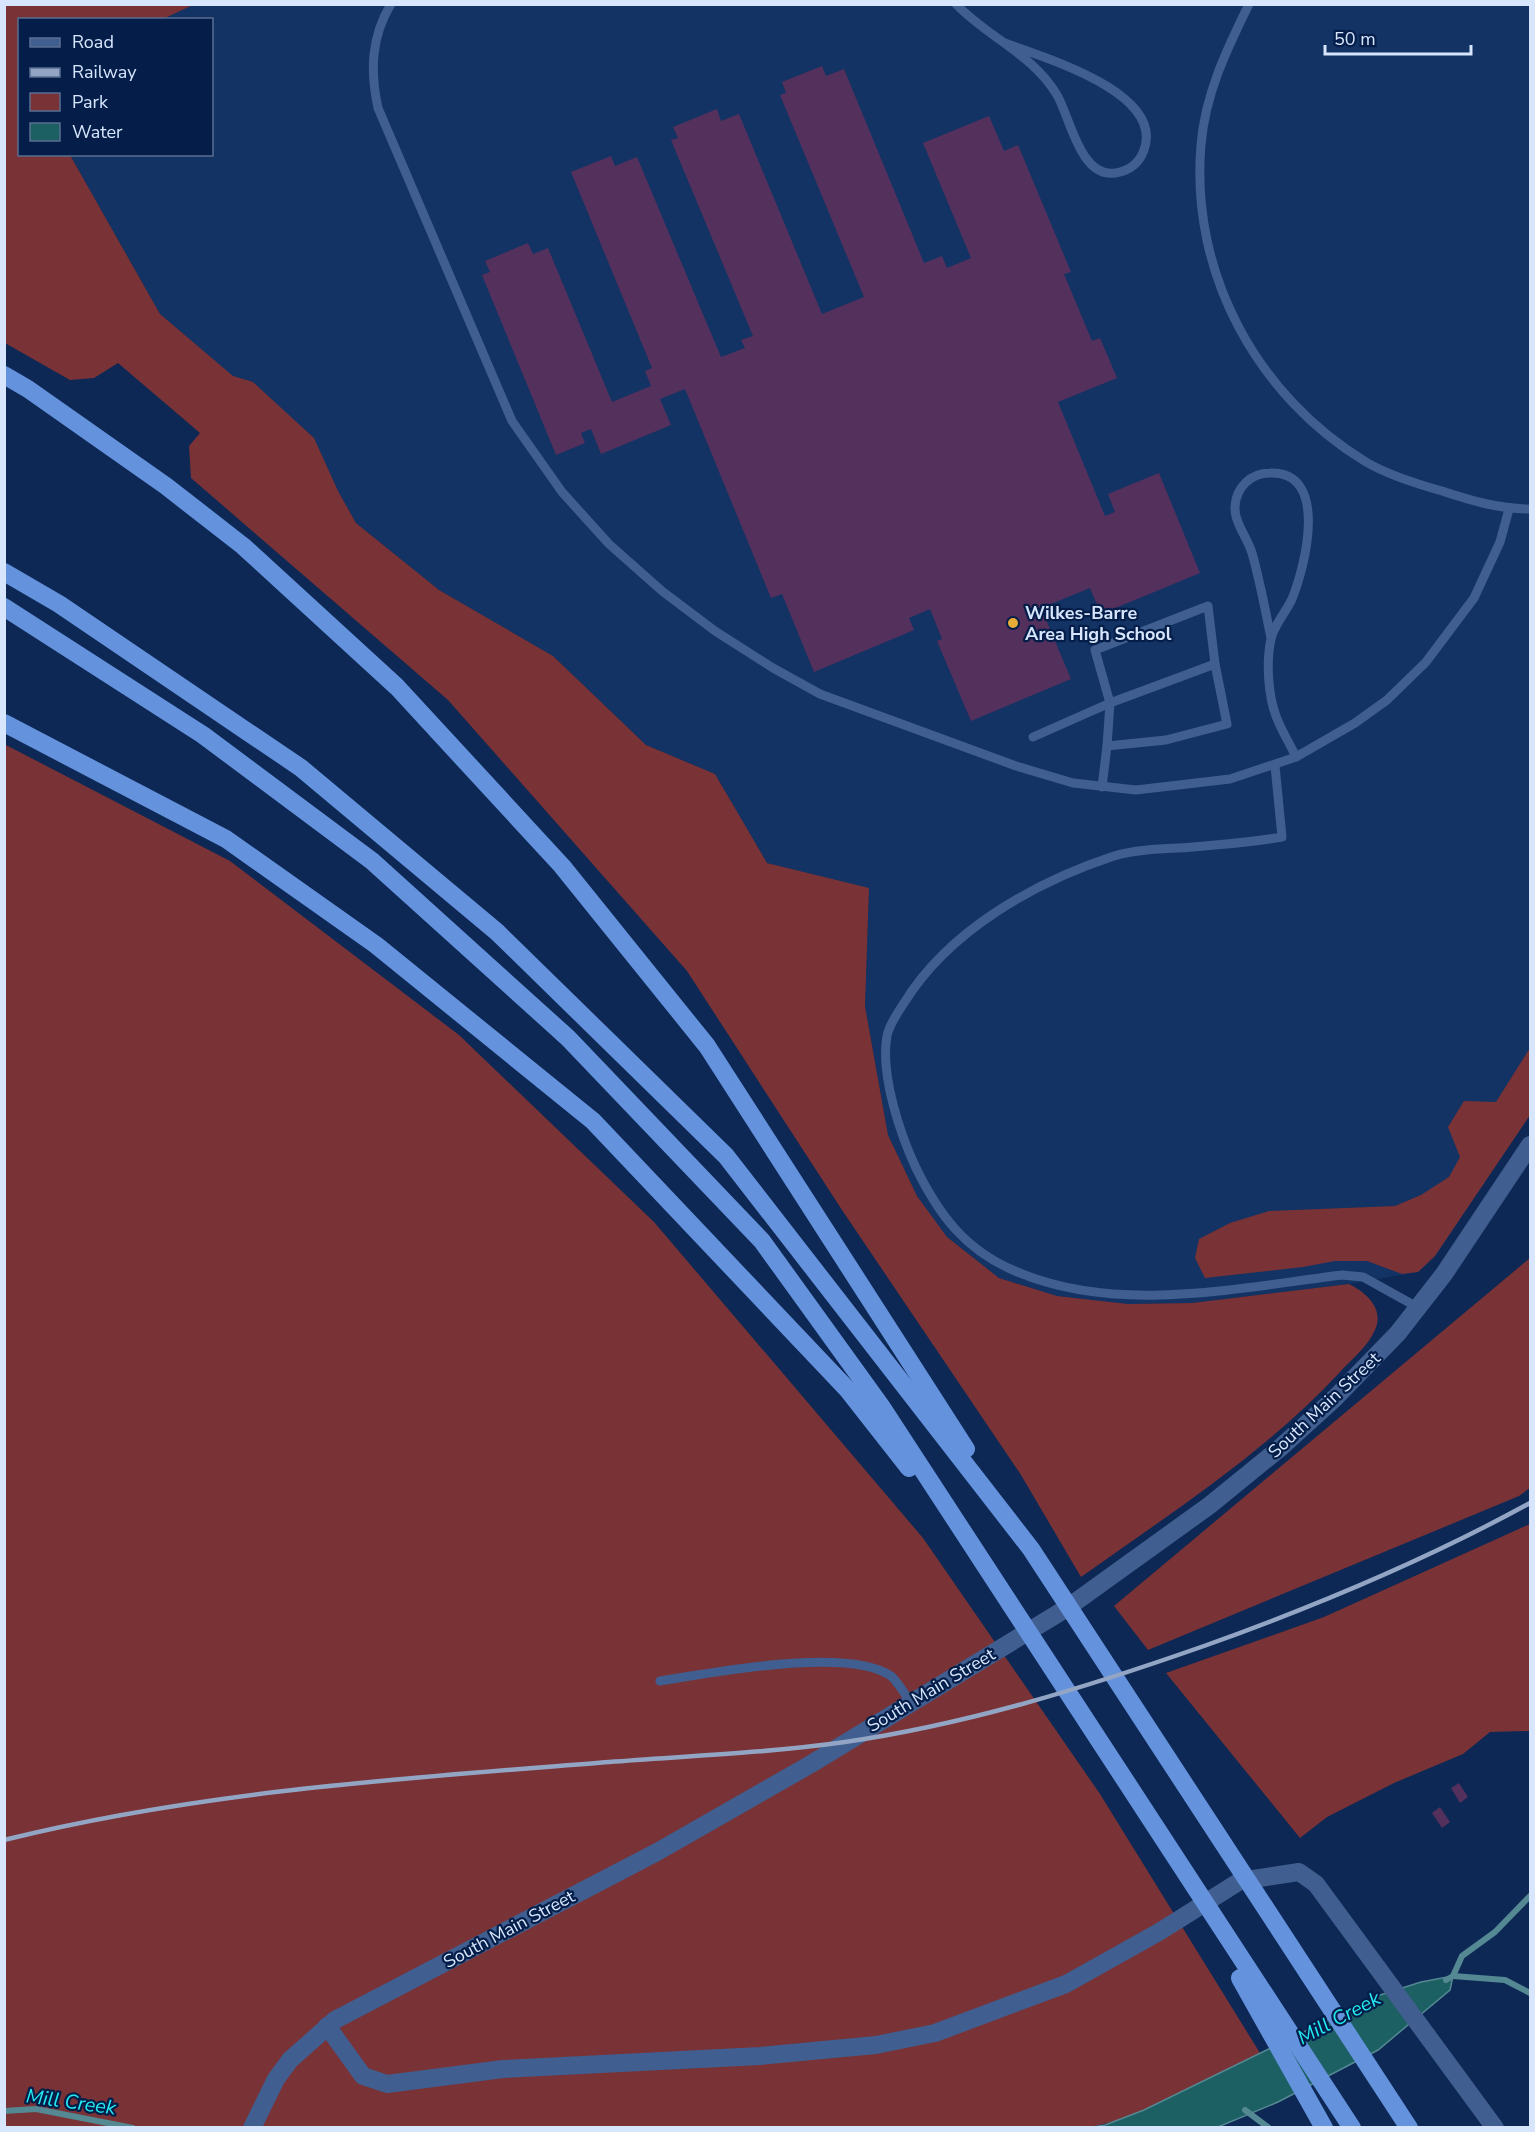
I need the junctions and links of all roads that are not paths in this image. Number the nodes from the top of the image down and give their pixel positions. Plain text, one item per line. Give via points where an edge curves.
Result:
1 (391, 4) edge
2 (956, 4) edge
3 (1249, 4) edge
4 (1005, 43) junction
5 (4, 375) edge
6 (1509, 509) junction
7 (1530, 509) edge
8 (4, 572) edge
9 (4, 607) edge
10 (1271, 638) junction
11 (1215, 664) junction
12 (1110, 704) junction
13 (4, 723) edge
14 (1033, 737) dead end
15 (1107, 746) junction
16 (1296, 757) junction
17 (1275, 766) junction
18 (1102, 787) junction
19 (1530, 1145) edge
20 (1419, 1308) junction
21 (1035, 1555) junction
22 (993, 1576) junction
23 (660, 1681) dead end
24 (910, 1702) junction
25 (1164, 1844) junction
26 (327, 2026) junction
27 (254, 2125) edge
28 (1324, 2127) edge
29 (1352, 2127) edge
30 (1409, 2127) edge
31 (1495, 2127) edge

1 - 18 lane via 379,23 373,53 375,92 384,126 512,421 578,510 662,591 773,668 820,694 1016,766
2 - 4 lane via 971,20
3 - 6 lane via 1210,93 1201,146 1202,201 1210,255 1228,307 1255,359 1327,435 1368,463 1422,485
4 - 4 lane via 1034,66 1057,94 1081,151 1092,166 1109,174 1125,172 1137,164 1145,148 1145,129 1135,108 1115,90 1086,74
5 - 21 highway via 166,486 243,546 397,687 561,866 707,1046
6 - 7 lane
6 - 16 lane via 1497,550 1474,598 1426,662 1388,700
8 - 21 highway via 59,604 301,768 497,932 726,1156
9 - 22 highway via 203,735 372,861 568,1038 762,1241 880,1406
10 - 10 lane via 1291,602 1308,543 1305,494 1294,480 1278,472 1258,473 1244,484 1234,510 1251,550
10 - 16 lane via 1269,672 1275,715
11 - 12 lane
11 - 12 lane via 1208,606 1095,650
11 - 15 lane via 1227,724 1166,740
12 - 14 lane
12 - 15 lane
13 - 22 highway via 226,839 376,945 593,1121 847,1389
15 - 18 lane
16 - 17 lane
17 - 18 lane via 1230,779 1180,786 1136,790
17 - 20 lane via 1282,837 1117,855 1024,897 985,920 947,951 911,992 887,1035 893,1104 911,1157 952,1228 980,1252 1014,1271 1076,1289 1132,1294 1190,1293 1342,1275 1363,1277
19 - 20 main road, South Main Street
20 - 24 main road, South Main Street via 1335,1398 1210,1505 1067,1608
21 - 30 highway
22 - 25 highway
23 - 24 lane via 781,1663 822,1663 867,1667 891,1677
24 - 26 main road, South Main Street via 657,1852
25 - 28 highway
25 - 29 highway
26 - 27 main road, South Main Street via 290,2060 276,2079
26 - 31 main road via 363,2076 387,2084 504,2069 760,2056 876,2045 935,2033 1066,1984 1240,1881 1299,1872 1316,1884

